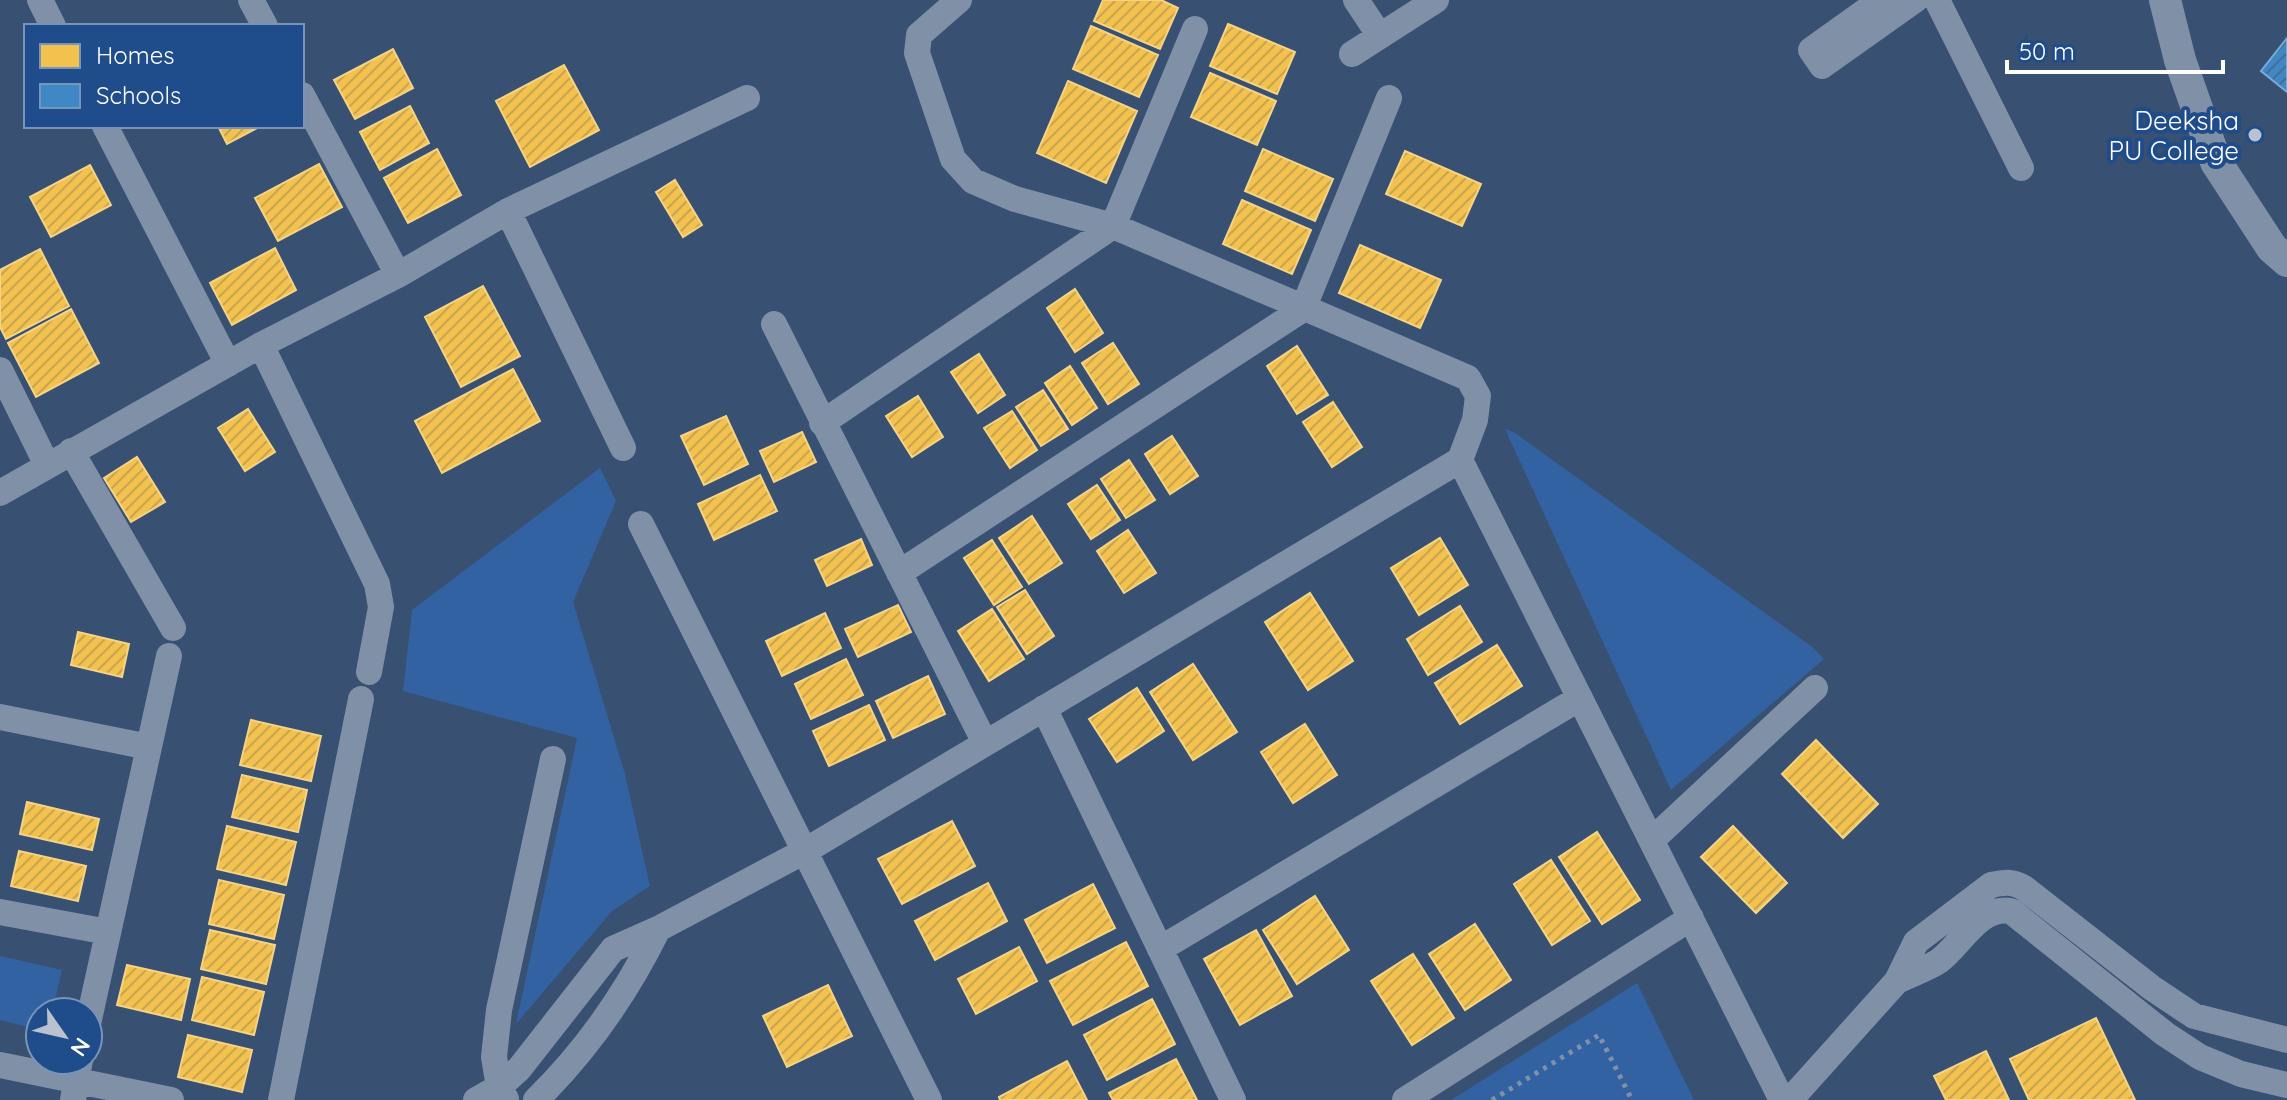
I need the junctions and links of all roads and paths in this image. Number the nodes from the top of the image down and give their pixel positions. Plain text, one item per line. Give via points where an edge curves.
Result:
1 (40, 0) edge
2 (251, 0) edge
3 (959, 0) edge
4 (1356, 0) edge
5 (1436, 0) edge
6 (1881, 0) edge
7 (1915, 0) edge
8 (1937, 0) edge
9 (2165, 0) edge
10 (52, 24) edge
11 (264, 24) edge
12 (1195, 29) dead end
13 (1380, 36) junction
14 (1352, 54) dead end
15 (747, 98) dead end
16 (1389, 98) dead end
17 (304, 99) edge
18 (106, 128) edge
19 (2021, 168) dead end
20 (508, 211) junction
21 (1113, 226) junction
22 (2287, 261) edge
23 (398, 275) junction
24 (1303, 309) junction
25 (774, 324) dead end
26 (261, 345) junction
27 (228, 364) junction
28 (0, 370) edge
29 (822, 423) junction
30 (623, 448) dead end
31 (71, 451) junction
32 (1460, 460) junction
33 (47, 465) junction
34 (0, 493) edge
35 (641, 524) dead end
36 (899, 573) junction
37 (173, 628) dead end
38 (169, 656) dead end
39 (369, 672) dead end
40 (1815, 688) dead end
41 (1580, 698) junction
42 (361, 699) dead end
43 (1044, 708) junction
44 (0, 717) edge
45 (985, 743) junction
46 (149, 747) junction
47 (553, 759) dead end
48 (1652, 840) junction
49 (805, 851) junction
50 (0, 912) edge
51 (1691, 918) junction
52 (658, 929) junction
53 (108, 932) junction
54 (1160, 949) junction
55 (1897, 981) junction
56 (94, 996) edge
57 (2287, 1040) edge
58 (0, 1065) edge
59 (76, 1080) edge
60 (2287, 1085) edge
61 (494, 1096) edge
62 (171, 1100) edge
63 (281, 1100) edge
64 (536, 1100) edge
65 (929, 1100) edge
66 (1233, 1100) edge
67 (1405, 1100) edge
68 (1492, 1100) edge
69 (1632, 1100) edge
70 (1782, 1100) edge
71 (1790, 1100) edge

1 - 10 street
2 - 11 street
3 - 21 street via 919,35 917,53 953,159 973,181 1015,199
4 - 13 street
5 - 13 street
6 - 7 street via 1811,50 1822,66
8 - 19 street
9 - 22 street via 2216,162 2272,248
12 - 21 street
13 - 14 street
15 - 20 street
16 - 24 street
17 - 23 street
18 - 27 street
20 - 23 street
20 - 30 street
21 - 24 street
21 - 29 street
23 - 26 street
24 - 32 street via 1468,378 1478,396
24 - 36 street
25 - 29 street
26 - 27 street
26 - 39 street via 377,584 381,607
27 - 31 street
28 - 33 street
29 - 36 street
31 - 33 street
31 - 37 street
32 - 41 street
32 - 43 street
33 - 34 street
35 - 49 street
36 - 45 street
38 - 46 street
40 - 48 street
41 - 48 street
41 - 54 street
42 - 63 street
43 - 45 street
43 - 54 street
44 - 46 street
45 - 49 street
46 - 53 street
47 - 61 street via 499,1010
48 - 51 street
49 - 52 street
49 - 65 street
50 - 53 street
51 - 67 street
51 - 70 street
52 - 61 street via 613,949
52 - 64 street via 635,976
53 - 56 street
54 - 66 street
55 - 57 street via 1916,942 1991,885 2015,883 2194,1016
55 - 60 street via 1939,960 1983,918 2011,911 2200,1057
55 - 71 street
58 - 59 street
59 - 62 street
68 - 69 path via 1599,1035

